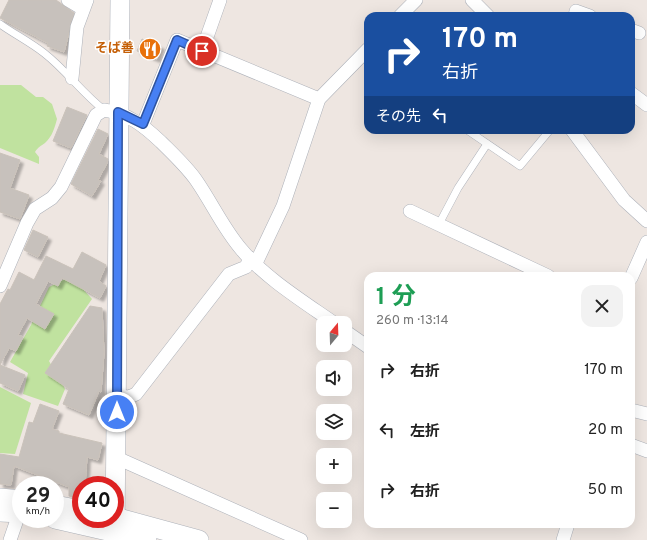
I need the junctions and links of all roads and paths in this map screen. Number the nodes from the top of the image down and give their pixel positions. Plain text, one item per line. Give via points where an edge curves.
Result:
1 (68, 0) edge
2 (120, 0) edge
3 (220, 0) edge
4 (416, 0) edge
5 (472, 0) edge
6 (85, 4) edge
7 (404, 12) edge
8 (484, 12) edge
9 (0, 24) edge
10 (202, 51) junction
11 (364, 53) edge
12 (72, 78) junction
13 (635, 96) edge
14 (319, 99) junction
15 (647, 105) edge
16 (111, 111) junction
17 (143, 124) junction
18 (473, 134) edge
19 (547, 134) edge
20 (575, 134) edge
21 (487, 144) junction
22 (410, 211) dead end
23 (647, 221) edge
24 (439, 224) junction
25 (647, 242) edge
26 (253, 261) junction
27 (540, 272) edge
28 (634, 272) edge
29 (0, 286) edge
30 (324, 316) edge
31 (352, 336) edge
32 (364, 344) edge
33 (117, 396) junction
34 (635, 411) edge
35 (647, 414) edge
36 (635, 446) edge
37 (647, 451) edge
38 (117, 458) junction
39 (116, 476) edge
40 (0, 498) edge
41 (12, 504) edge
42 (12, 510) edge
43 (0, 512) edge
44 (124, 524) edge
45 (124, 527) edge
46 (14, 528) edge
47 (567, 528) edge
48 (10, 540) edge
49 (147, 540) edge
50 (199, 540) edge
51 (301, 540) edge
52 (563, 540) edge

1 - 6 street
2 - 16 street
3 - 10 street
4 - 7 street
5 - 8 street
6 - 12 street via 76,35
9 - 12 lane via 44,53
10 - 14 street
10 - 17 street via 177,40
11 - 14 street
12 - 16 lane via 88,98
13 - 15 street
14 - 26 street via 283,206
16 - 17 street
16 - 29 street via 96,115 61,187 52,198 35,209
16 - 33 street
17 - 26 street via 180,160 227,232
18 - 21 lane
19 - 21 lane via 520,166
20 - 23 street via 624,200
21 - 24 lane via 458,188
22 - 24 street
24 - 27 street
25 - 28 street
26 - 30 street
26 - 33 street via 229,274 136,394 129,398
31 - 32 street
33 - 38 street
34 - 35 street
36 - 37 street
38 - 39 street
38 - 51 street
40 - 41 street
42 - 43 street
44 - 50 street
45 - 49 street
46 - 48 street
47 - 52 street

